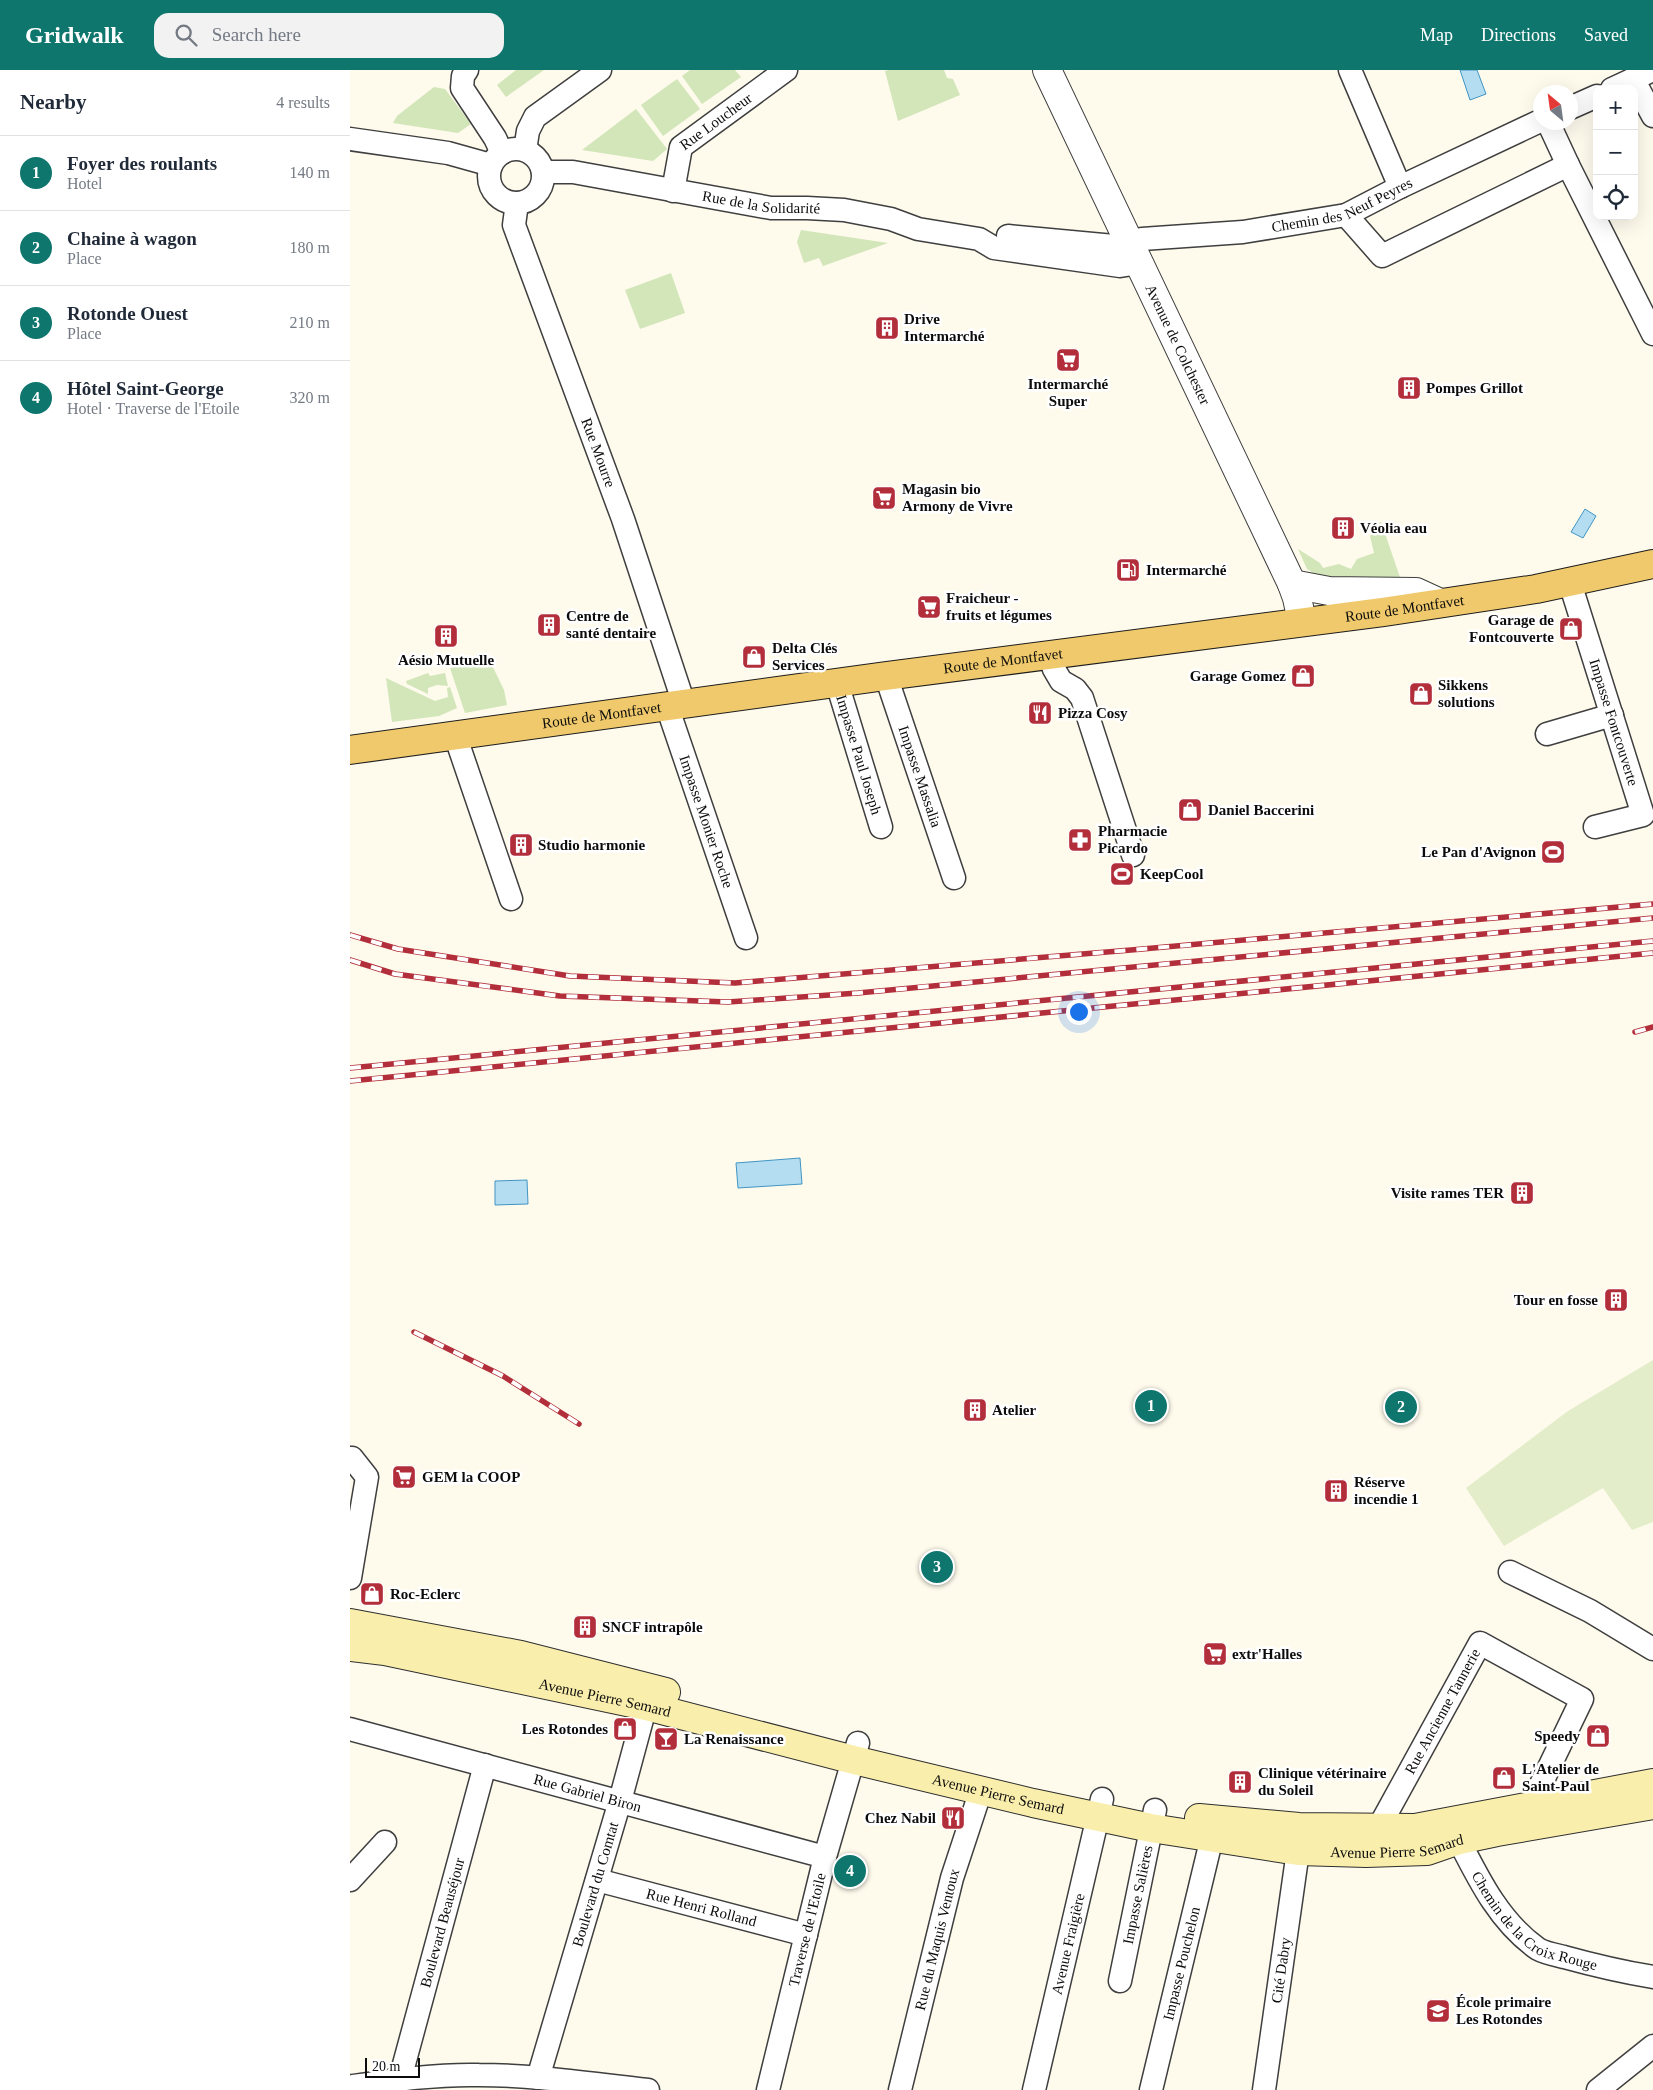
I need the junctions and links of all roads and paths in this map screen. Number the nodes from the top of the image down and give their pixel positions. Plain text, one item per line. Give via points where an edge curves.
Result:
1 (467, 70) edge
2 (600, 70) edge
3 (786, 70) edge
4 (1047, 70) edge
5 (1350, 70) edge
6 (1653, 70) edge
7 (1633, 80) junction
8 (1621, 85) edge
9 (1593, 98) edge
10 (1578, 104) edge
11 (1653, 116) edge
12 (1533, 124) edge
13 (1552, 130) edge
14 (350, 138) edge
15 (525, 150) junction
16 (496, 159) junction
17 (1568, 165) junction
18 (543, 172) junction
19 (1400, 187) junction
20 (673, 191) junction
21 (518, 203) junction
22 (1346, 215) junction
23 (1134, 253) junction
24 (1653, 334) edge
25 (1653, 564) edge
26 (1570, 583) junction
27 (1292, 584) junction
28 (1440, 602) junction
29 (1302, 621) junction
30 (1049, 655) junction
31 (886, 676) junction
32 (837, 683) junction
33 (676, 705) junction
34 (1612, 715) junction
35 (1547, 734) dead end
36 (455, 735) junction
37 (350, 750) edge
38 (881, 827) dead end
39 (1595, 827) dead end
40 (1133, 855) dead end
41 (954, 878) dead end
42 (511, 899) dead end
43 (746, 938) dead end
44 (350, 1458) edge
45 (1510, 1572) dead end
46 (350, 1578) edge
47 (350, 1623) edge
48 (350, 1647) edge
49 (1653, 1648) edge
50 (648, 1697) junction
51 (350, 1729) edge
52 (856, 1751) junction
53 (485, 1765) junction
54 (1653, 1782) edge
55 (981, 1790) junction
56 (620, 1801) junction
57 (1531, 1805) junction
58 (1653, 1805) edge
59 (1099, 1807) junction
60 (1153, 1819) junction
61 (1379, 1827) junction
62 (1454, 1831) junction
63 (1212, 1837) junction
64 (385, 1842) dead end
65 (1298, 1851) junction
66 (825, 1857) junction
67 (350, 1880) edge
68 (597, 1880) junction
69 (806, 1936) junction
70 (1653, 1977) edge
71 (1120, 1981) dead end
72 (1653, 2046) edge
73 (538, 2078) junction
74 (400, 2079) junction
75 (353, 2087) edge
76 (601, 2088) edge
77 (648, 2090) edge
78 (768, 2090) edge
79 (900, 2090) edge
80 (1034, 2090) edge
81 (1151, 2090) edge
82 (1264, 2090) edge
83 (1598, 2090) edge

1 - 16 street via 462,88 496,138
2 - 15 street via 535,117 528,131
3 - 20 street, Rue Loucheur via 681,147
4 - 23 street, Avenue de Colchester
5 - 19 street
6 - 7 street
7 - 8 street
7 - 11 street
9 - 10 street
12 - 19 street, Chemin des Neuf Peyres
13 - 17 street
14 - 16 street
15 - 16 street via 517,149
15 - 18 street via 537,159
16 - 21 street via 489,172 492,188 502,199
17 - 22 street via 1382,256
17 - 24 street
18 - 20 street, Rue de la Solidarité via 573,172
18 - 21 street via 539,189 526,201
19 - 22 street, Chemin des Neuf Peyres
20 - 23 street, Rue de la Solidarité via 771,208 844,210 891,219 918,229 979,239 993,234 1114,246
21 - 33 street, Rue Mourre via 514,225 623,519
22 - 23 street, Chemin des Neuf Peyres via 1243,232 1142,240
23 - 27 street, Avenue de Colchester
25 - 26 main road, Route de Montfavet
26 - 28 main road, Route de Montfavet
26 - 34 street, Impasse Fontcouverte
27 - 28 street via 1329,591 1416,592
27 - 29 street, Avenue de Colchester
28 - 29 main road, Route de Montfavet
29 - 30 main road, Route de Montfavet
30 - 31 main road, Route de Montfavet
30 - 40 street via 1060,681 1075,689 1082,698
31 - 32 main road, Route de Montfavet
31 - 41 street, Impasse Massalia
32 - 33 main road, Route de Montfavet
32 - 38 street, Impasse Paul Joseph
33 - 36 main road, Route de Montfavet
33 - 43 street, Impasse Monier Roche
34 - 35 street
34 - 39 street, Impasse Fontcouverte via 1642,815
36 - 37 main road, Route de Montfavet
36 - 42 street
44 - 46 street via 367,1477
45 - 49 street via 1590,1611
47 - 50 main road, Avenue Pierre Semard via 521,1655
48 - 50 main road, Avenue Pierre Semard
50 - 52 main road, Avenue Pierre Semard
50 - 56 street, Boulevard du Comtat
51 - 53 street, Rue Gabriel Biron
52 - 55 main road, Avenue Pierre Semard
52 - 59 main road, Avenue Pierre Semard
52 - 66 street, Traverse de l'Etoile
53 - 56 street, Rue Gabriel Biron
53 - 74 street, Boulevard Beauséjour
54 - 57 main road, Avenue Pierre Semard
55 - 59 main road, Avenue Pierre Semard
55 - 79 street, Rue du Maquis Ventoux via 952,1878
56 - 66 street, Rue Gabriel Biron
56 - 68 street, Boulevard du Comtat
57 - 61 street, Rue Ancienne Tannerie via 1582,1699 1480,1643
57 - 62 main road, Avenue Pierre Semard
58 - 62 main road, Avenue Pierre Semard
59 - 60 main road, Avenue Pierre Semard
59 - 80 street, Avenue Fraigière
60 - 61 main road, Avenue Pierre Semard via 1205,1819 1299,1827
60 - 63 main road, Avenue Pierre Semard
60 - 71 street, Impasse Salières
61 - 62 main road, Avenue Pierre Semard
62 - 65 main road, Avenue Pierre Semard via 1427,1851 1416,1853
62 - 70 street, Chemin de la Croix Rouge via 1492,1900 1511,1924 1539,1949 1608,1969
63 - 65 main road, Avenue Pierre Semard
63 - 81 street, Impasse Pouchelon
64 - 67 street
65 - 82 street, Cité Dabry
66 - 69 street, Traverse de l'Etoile
68 - 69 street, Rue Henri Rolland
68 - 73 street, Boulevard du Comtat
69 - 78 street, Traverse de l'Etoile
72 - 83 street
73 - 74 street via 479,2075
73 - 76 street
74 - 75 street
76 - 77 street

